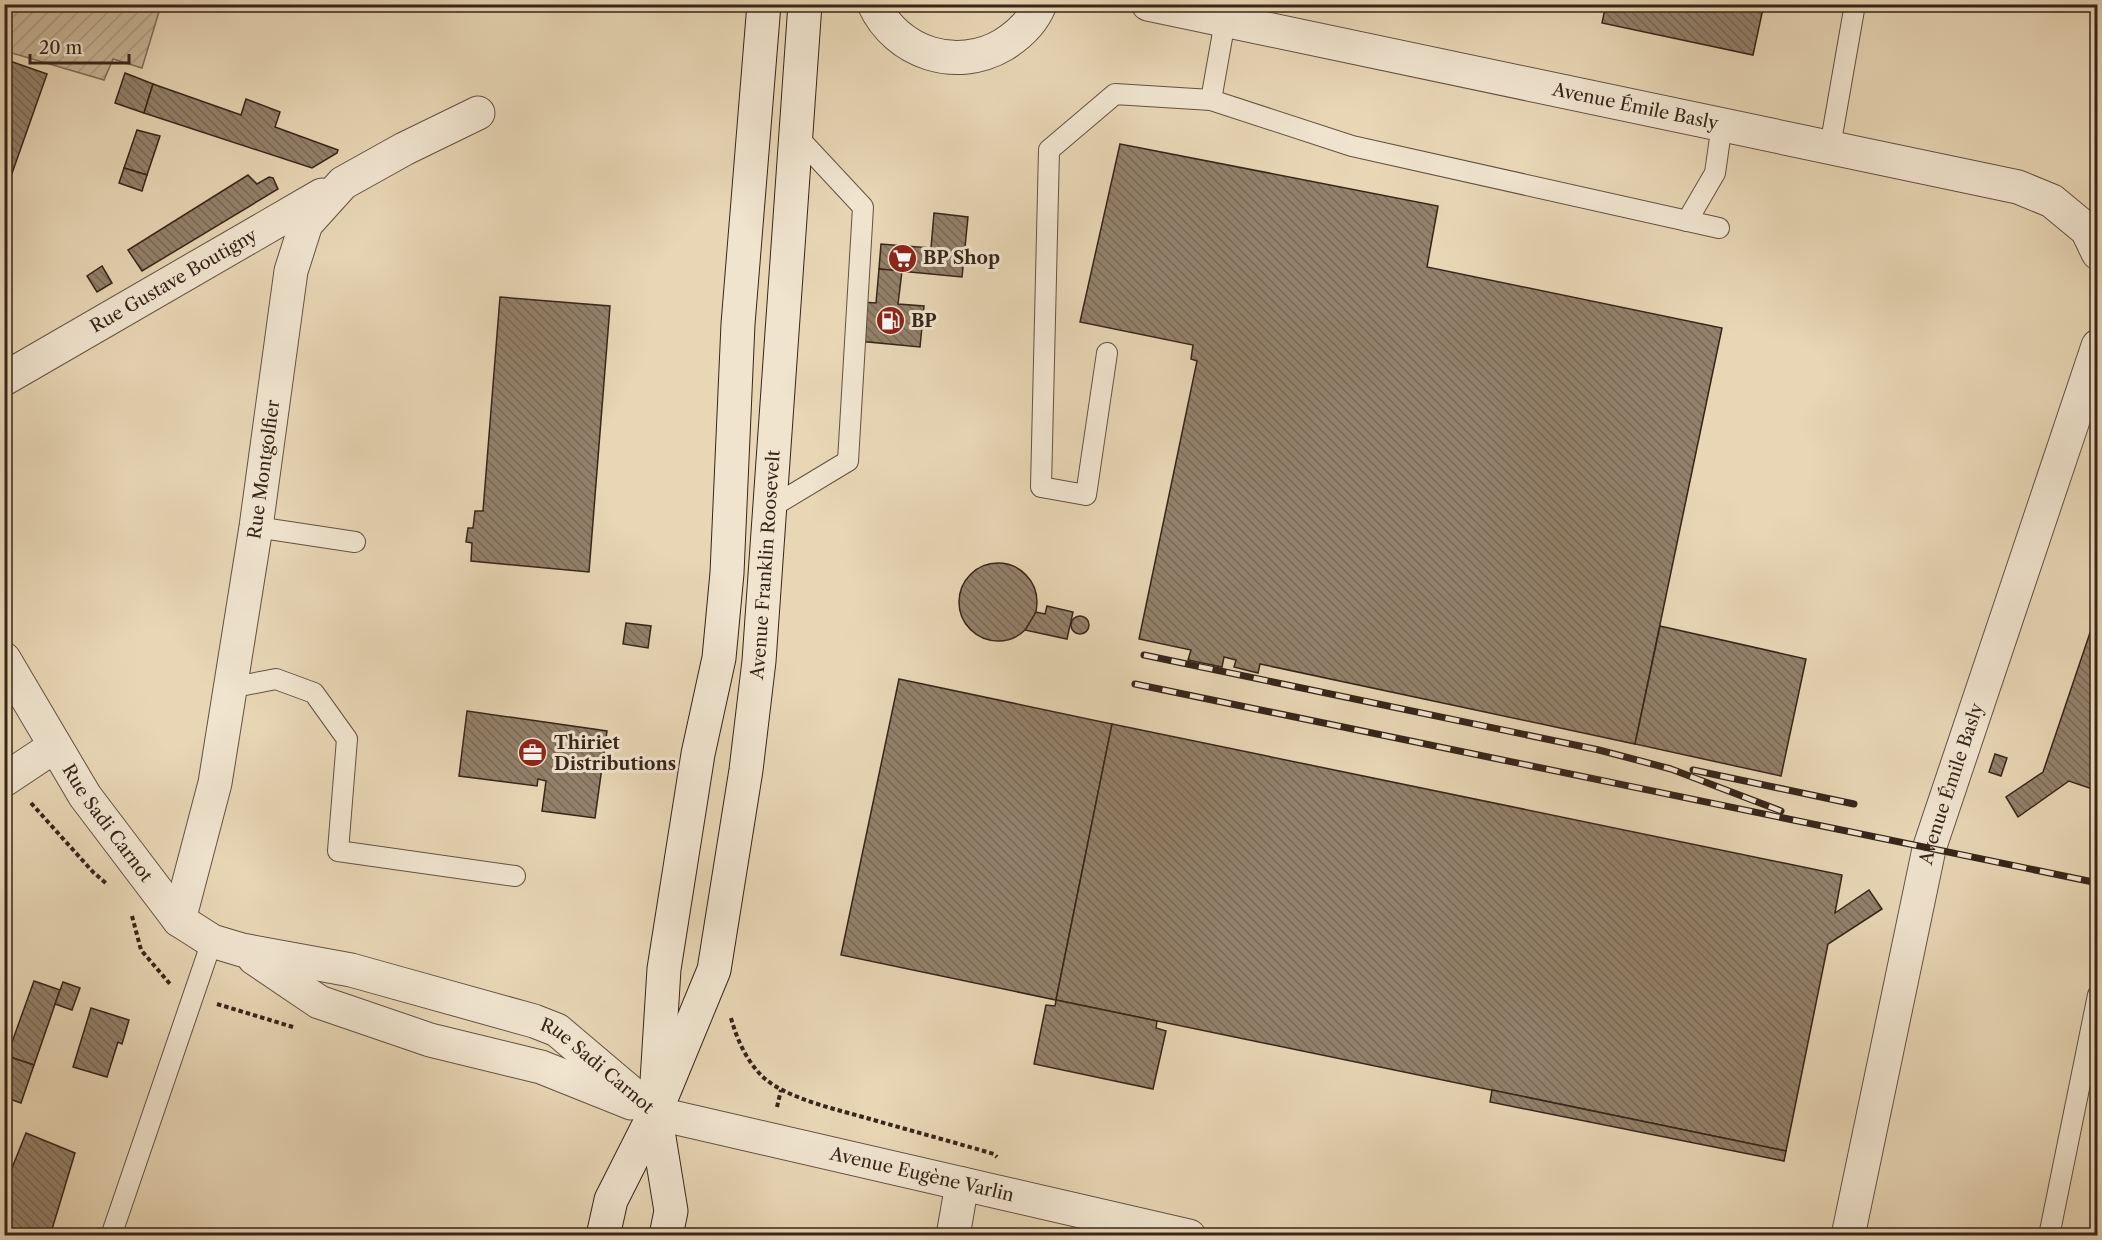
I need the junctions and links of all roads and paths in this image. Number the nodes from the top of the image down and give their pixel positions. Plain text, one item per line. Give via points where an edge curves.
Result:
1 (764, 4) edge
2 (805, 4) edge
3 (874, 4) edge
4 (1040, 4) edge
5 (1148, 4) edge
6 (1855, 4) edge
7 (1225, 21) junction
8 (1211, 100) junction
9 (478, 112) dead end
10 (1722, 124) junction
11 (795, 134) junction
12 (1830, 147) junction
13 (343, 183) junction
14 (1687, 221) junction
15 (1719, 228) dead end
16 (2097, 253) edge
17 (2097, 346) edge
18 (1107, 353) dead end
19 (4, 379) edge
20 (770, 508) junction
21 (256, 528) junction
22 (355, 542) dead end
23 (4, 659) edge
24 (230, 688) junction
25 (55, 746) junction
26 (6, 779) edge
27 (515, 876) dead end
28 (111, 888) dead end
29 (131, 913) dead end
30 (179, 920) junction
31 (227, 946) junction
32 (2097, 994) edge
33 (195, 997) junction
34 (730, 1010) dead end
35 (655, 1113) junction
36 (962, 1184) junction
37 (1028, 1198) junction
38 (111, 1236) edge
39 (603, 1236) edge
40 (666, 1236) edge
41 (953, 1236) edge
42 (1189, 1236) edge
43 (1848, 1236) edge
44 (2049, 1236) edge

1 - 35 street, Avenue Franklin Roosevelt via 738,324 727,573 719,658 698,754 664,969
2 - 11 street, Avenue Franklin Roosevelt
3 - 4 street via 901,40 928,54 959,58 990,52 1017,37
5 - 7 street, Avenue Émile Basly
6 - 12 lane
7 - 8 lane
7 - 10 street, Avenue Émile Basly
8 - 14 lane via 1352,146
8 - 18 lane via 1115,94 1049,150 1041,487 1086,495
9 - 13 street, Rue Montgolfier
10 - 12 street, Avenue Émile Basly
10 - 14 lane via 1715,173
11 - 20 street, Avenue Franklin Roosevelt
11 - 20 lane via 863,207 848,461
12 - 16 street, Avenue Émile Basly via 2018,187 2052,201 2087,230
13 - 19 street, Rue Gustave Boutigny
13 - 21 street, Rue Montgolfier via 306,224 291,272
14 - 15 lane
17 - 43 street, Avenue Émile Basly via 1929,849
20 - 35 street, Avenue Franklin Roosevelt via 759,661 714,970
21 - 22 lane
21 - 24 street, Rue Montgolfier
23 - 25 street, Rue Sadi Carnot
24 - 27 lane via 276,679 314,693 347,739 338,851
24 - 30 street, Rue Montgolfier via 215,783
25 - 26 street
25 - 30 street, Rue Sadi Carnot via 84,796
26 - 28 path
29 - 33 path via 141,950 175,991
30 - 31 street, Rue Sadi Carnot
31 - 33 lane
31 - 35 street, Rue Sadi Carnot via 319,1002 430,1040 540,1067
31 - 35 street, Rue Sadi Carnot via 351,970 534,1021 557,1030
32 - 44 lane
33 - 38 lane
34 - 37 path via 739,1043 752,1064 781,1090 994,1154
35 - 36 street, Avenue Eugène Varlin
35 - 39 street, Avenue Franklin Roosevelt via 611,1200
35 - 40 street, Avenue Franklin Roosevelt via 670,1211
36 - 37 street, Avenue Eugène Varlin
36 - 41 street
37 - 42 street, Avenue Eugène Varlin

